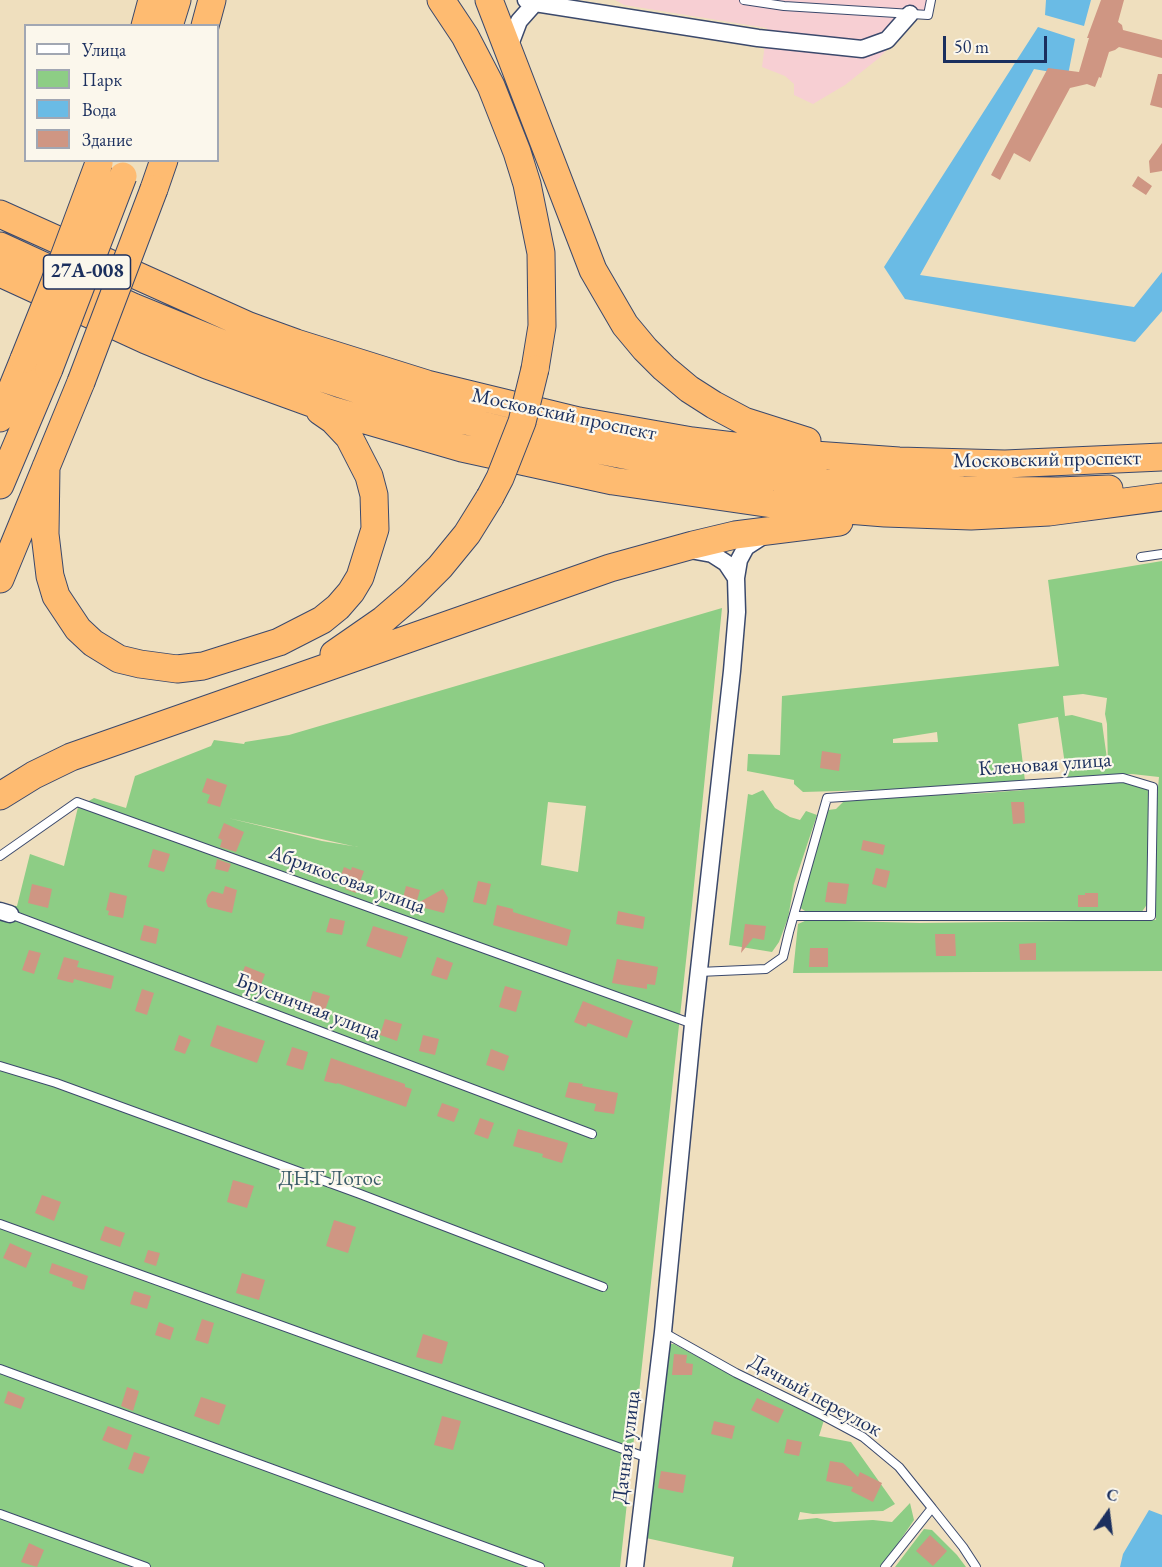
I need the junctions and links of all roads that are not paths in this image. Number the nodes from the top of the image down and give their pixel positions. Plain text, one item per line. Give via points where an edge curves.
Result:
1 (146, 0) edge
2 (152, 0) edge
3 (177, 0) edge
4 (212, 0) edge
5 (441, 0) edge
6 (489, 0) edge
7 (744, 0) edge
8 (931, 0) edge
9 (531, 2) edge
10 (599, 6) edge
11 (910, 14) junction
12 (144, 24) edge
13 (145, 24) edge
14 (170, 24) edge
15 (206, 24) edge
16 (508, 50) junction
17 (99, 162) edge
18 (163, 162) edge
19 (126, 168) edge
20 (0, 214) edge
21 (0, 246) edge
22 (0, 273) edge
23 (37, 364) junction
24 (307, 402) junction
25 (0, 418) edge
26 (1162, 457) edge
27 (899, 461) junction
28 (46, 466) junction
29 (0, 485) edge
30 (1162, 486) edge
31 (1162, 497) edge
32 (920, 514) junction
33 (786, 528) junction
34 (674, 550) junction
35 (1162, 554) edge
36 (1141, 557) dead end
37 (736, 578) junction
38 (0, 579) edge
39 (297, 677) junction
40 (0, 796) edge
41 (0, 856) edge
42 (5, 912) edge
43 (794, 916) junction
44 (699, 972) junction
45 (693, 1024) junction
46 (0, 1066) edge
47 (592, 1134) dead end
48 (0, 1224) edge
49 (603, 1287) dead end
50 (663, 1332) junction
51 (0, 1369) edge
52 (649, 1458) junction
53 (932, 1508) junction
54 (0, 1514) edge
55 (146, 1567) edge
56 (540, 1567) edge
57 (634, 1567) edge
58 (885, 1567) edge
59 (976, 1567) edge

1 - 12 highway
2 - 13 highway
3 - 14 highway
4 - 15 highway
5 - 39 highway, bridge via 465,36 490,86 527,184 541,253 542,326 535,369 522,422 500,478 466,534 440,567 383,620
6 - 16 highway
7 - 11 lane
8 - 11 lane via 928,15
9 - 10 street
9 - 16 street
10 - 11 street via 758,38 862,49 887,40
16 - 27 highway via 593,270 625,325 645,349 689,389 744,421 806,441
17 - 23 highway, bridge
18 - 28 highway, 27А-008, bridge
19 - 23 highway, 27А-008, bridge
20 - 27 highway, Московский проспект via 249,326 427,384 544,414 658,436 800,454
21 - 30 highway, Московский проспект via 248,354 407,406 535,438 681,466 825,483 1022,491
22 - 24 highway via 166,348
23 - 25 highway
23 - 29 highway, 27А-008
24 - 28 highway via 333,420 349,438 369,476 376,512 366,562 351,592 322,620 279,642 203,666 177,669 119,659 78,629 56,596 50,576 45,534
24 - 32 highway via 462,448 613,481 772,504
26 - 27 highway, Московский проспект via 1005,464
28 - 38 highway, 27А-008
31 - 32 highway via 1022,514
32 - 33 highway
33 - 34 highway
33 - 37 street, Дачная улица via 746,546
34 - 37 street via 712,554 726,563
34 - 39 highway via 500,605
35 - 36 lane
37 - 44 street, Дачная улица via 732,671
39 - 40 highway via 71,757
41 - 45 lane, Абрикосовая улица via 77,802
42 - 47 lane, Брусничная улица
43 - 43 lane, Кленовая улица via 827,798 1123,778 1153,787 1151,916
43 - 44 lane, Кленовая улица via 783,957 766,969
44 - 45 street, Дачная улица
45 - 50 street, Дачная улица
46 - 49 lane via 348,1190
48 - 52 lane
50 - 52 street, Дачная улица
50 - 53 lane, Дачный переулок via 863,1437 899,1467
51 - 56 lane
52 - 57 street, Дачная улица
53 - 58 lane
53 - 59 lane, Дачный переулок
54 - 55 lane

